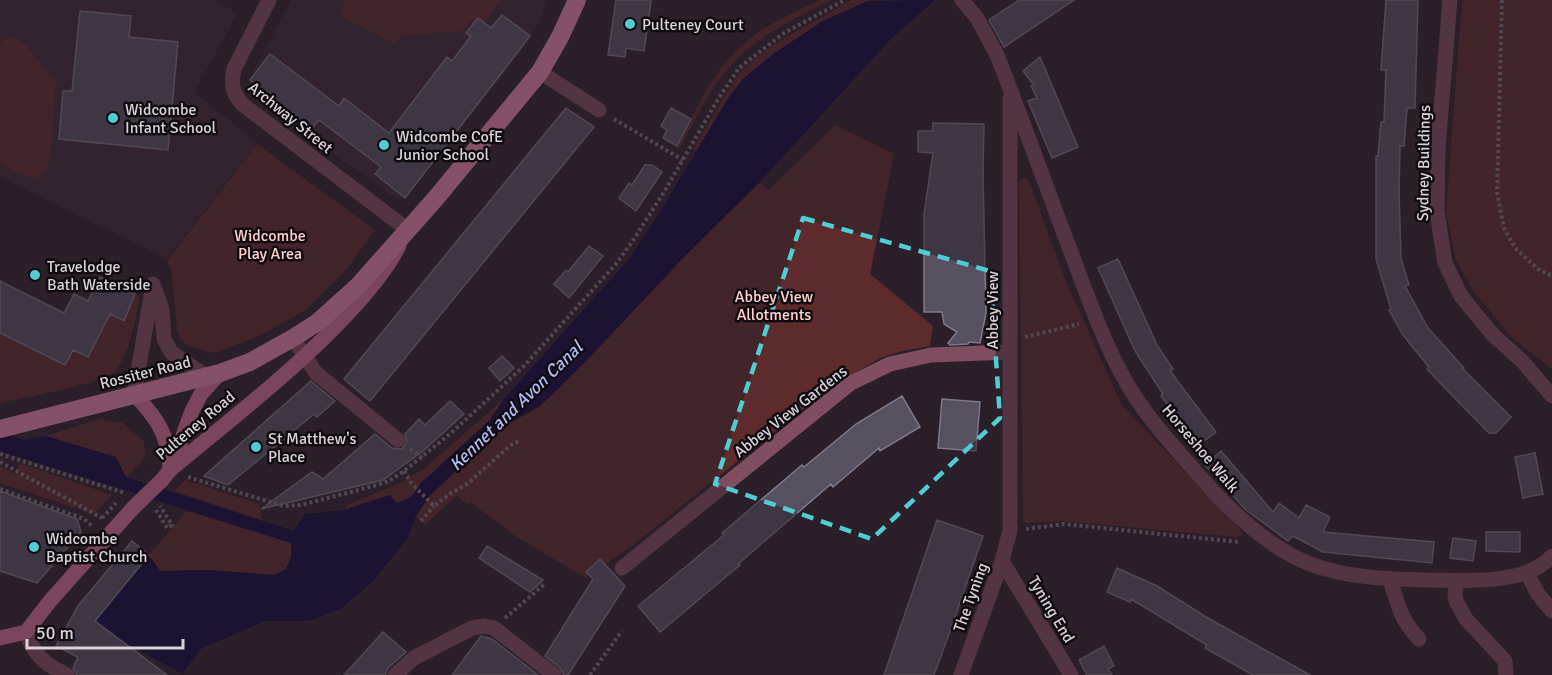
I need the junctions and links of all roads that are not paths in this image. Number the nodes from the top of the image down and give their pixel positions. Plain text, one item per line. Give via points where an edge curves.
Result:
1 (269, 0) edge
2 (577, 0) edge
3 (962, 0) edge
4 (1450, 0) edge
5 (540, 72) junction
6 (1010, 90) junction
7 (599, 110) road end
8 (408, 230) junction
9 (293, 338) junction
10 (1010, 345) junction
11 (305, 358) junction
12 (213, 375) junction
13 (1551, 393) edge
14 (134, 394) junction
15 (7, 427) edge
16 (398, 440) dead end
17 (166, 475) junction
18 (1010, 530) joint
19 (1552, 556) edge
20 (1002, 561) junction
21 (621, 568) dead end
22 (1527, 573) junction
23 (1390, 579) junction
24 (1457, 580) junction
25 (1552, 611) edge
26 (26, 632) junction
27 (0, 639) edge
28 (1419, 639) dead end
29 (66, 675) edge
30 (395, 675) edge
31 (554, 675) edge
32 (961, 675) edge
33 (1071, 675) edge
34 (1506, 675) edge

1 - 8 street, Archway Street via 234,69 233,93 242,104
2 - 5 highway, Pulteney Road
3 - 6 street, Horseshoe Walk via 992,46
4 - 13 street, Sydney Buildings via 1438,148 1437,212 1445,263 1461,296 1493,335
5 - 7 street
5 - 8 highway, Pulteney Road
6 - 10 street, Abbey View
6 - 23 street, Horseshoe Walk via 1097,320 1121,374 1158,430 1228,508 1262,536 1309,564 1342,574
8 - 9 highway, Pulteney Road via 340,303
8 - 11 main road, Pulteney Road via 387,269
9 - 11 street
9 - 12 highway, Rossiter Road via 250,362
10 - 18 street, Abbey View
10 - 21 street, Abbey View Gardens via 890,364 851,383
11 - 16 street via 316,373
11 - 17 main road, Pulteney Road
12 - 14 highway, Rossiter Road
12 - 14 street via 171,352 164,339 162,309 153,284
12 - 17 main road via 192,411
14 - 15 highway, Rossiter Road
14 - 17 main road via 162,429 169,456
17 - 26 main road, Pulteney Road, bridge via 135,502
18 - 20 street, The Tyning
19 - 22 street, Horseshoe Walk
20 - 32 street, The Tyning
20 - 33 street, Tyning End
22 - 24 street, Horseshoe Walk
22 - 25 street
23 - 24 street, Horseshoe Walk
23 - 28 street via 1402,618
24 - 34 street via 1456,601 1466,619 1505,661
26 - 27 main road
26 - 29 street via 32,649 45,663
30 - 31 street via 414,657 472,628 484,626 494,628

